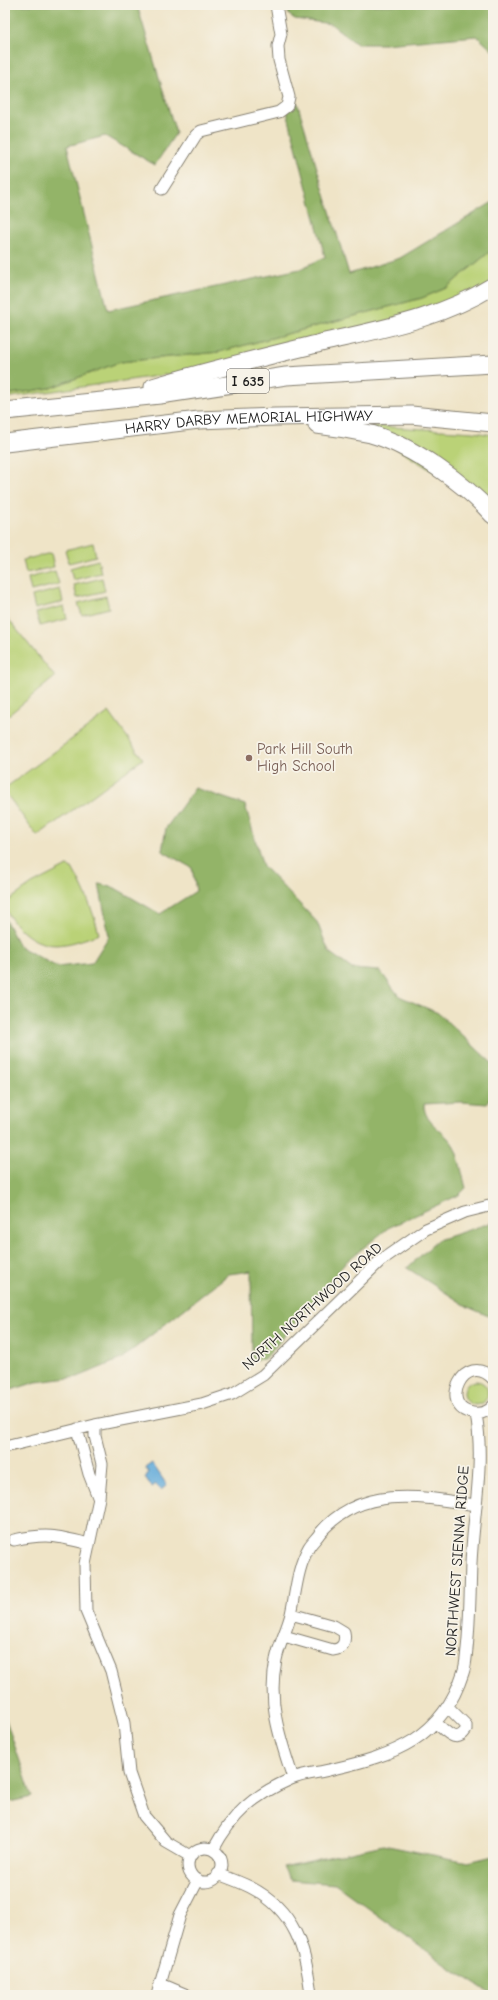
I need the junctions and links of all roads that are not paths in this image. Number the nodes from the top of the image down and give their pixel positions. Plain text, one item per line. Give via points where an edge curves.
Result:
1 (276, 5) edge
2 (162, 189) dead end
3 (493, 286) edge
4 (493, 364) edge
5 (109, 400) junction
6 (5, 411) edge
7 (275, 417) junction
8 (491, 423) edge
9 (5, 443) edge
10 (493, 515) edge
11 (493, 1205) edge
12 (493, 1379) edge
13 (493, 1406) edge
14 (476, 1414) junction
15 (95, 1425) junction
16 (77, 1429) junction
17 (5, 1447) edge
18 (99, 1498) junction
19 (475, 1505) junction
20 (14, 1540) dead end
21 (89, 1544) junction
22 (291, 1614) junction
23 (284, 1636) junction
24 (448, 1707) junction
25 (436, 1723) junction
26 (293, 1778) junction
27 (213, 1850) junction
28 (190, 1856) junction
29 (218, 1874) junction
30 (198, 1880) junction
31 (161, 1984) junction
32 (157, 1995) edge
33 (187, 1995) edge
34 (311, 1995) edge

1 - 2 street via 281,34 278,46 279,60 289,102 284,109 201,130
3 - 5 highway via 465,302 424,318 219,367
4 - 5 highway, HARRY DARBY MEMORIAL HIGHWAY / I 635 via 286,376
5 - 6 highway, HARRY DARBY MEMORIAL HIGHWAY / I 635
7 - 8 highway, HARRY DARBY MEMORIAL HIGHWAY via 411,415
7 - 9 highway, HARRY DARBY MEMORIAL HIGHWAY via 198,420
7 - 10 highway via 372,435 395,444 442,471
11 - 15 street, NORTH NORTHWOOD ROAD via 465,1212 426,1229 380,1261 263,1375 232,1394 202,1404
12 - 14 street via 488,1374 477,1371 467,1374 459,1381 456,1392 458,1402 466,1410
13 - 14 street
14 - 19 street, NORTHWEST SIENNA RIDGE via 480,1456
15 - 16 street, NORTH NORTHWOOD ROAD
15 - 18 street via 102,1464
16 - 17 street, NORTH NORTHWOOD ROAD
16 - 18 street via 89,1474
18 - 21 street
19 - 22 street via 406,1496 370,1500 345,1511 327,1525 309,1547 298,1576
19 - 24 street, NORTHWEST SIENNA RIDGE via 469,1630 464,1671
20 - 21 street via 54,1535
21 - 28 street via 85,1564 86,1611 111,1671 124,1723 129,1773 144,1816 166,1842
22 - 23 street
22 - 23 street via 334,1626 344,1632 346,1639 343,1646 333,1650
23 - 26 street via 272,1680 272,1705
24 - 25 street, NORTHWEST SIENNA RIDGE
24 - 25 street via 466,1725 462,1736 453,1737
25 - 26 street, NORTHWEST SIENNA RIDGE via 422,1736 393,1752 367,1761
26 - 27 street, NORTHWEST SIENNA RIDGE via 260,1794 233,1818
27 - 28 street via 198,1849
27 - 29 street via 220,1859 221,1869
28 - 30 street via 190,1873
29 - 30 street via 209,1881
29 - 34 street via 266,1897 281,1911 296,1932 303,1948
30 - 31 street via 180,1915
31 - 32 street
31 - 33 street

